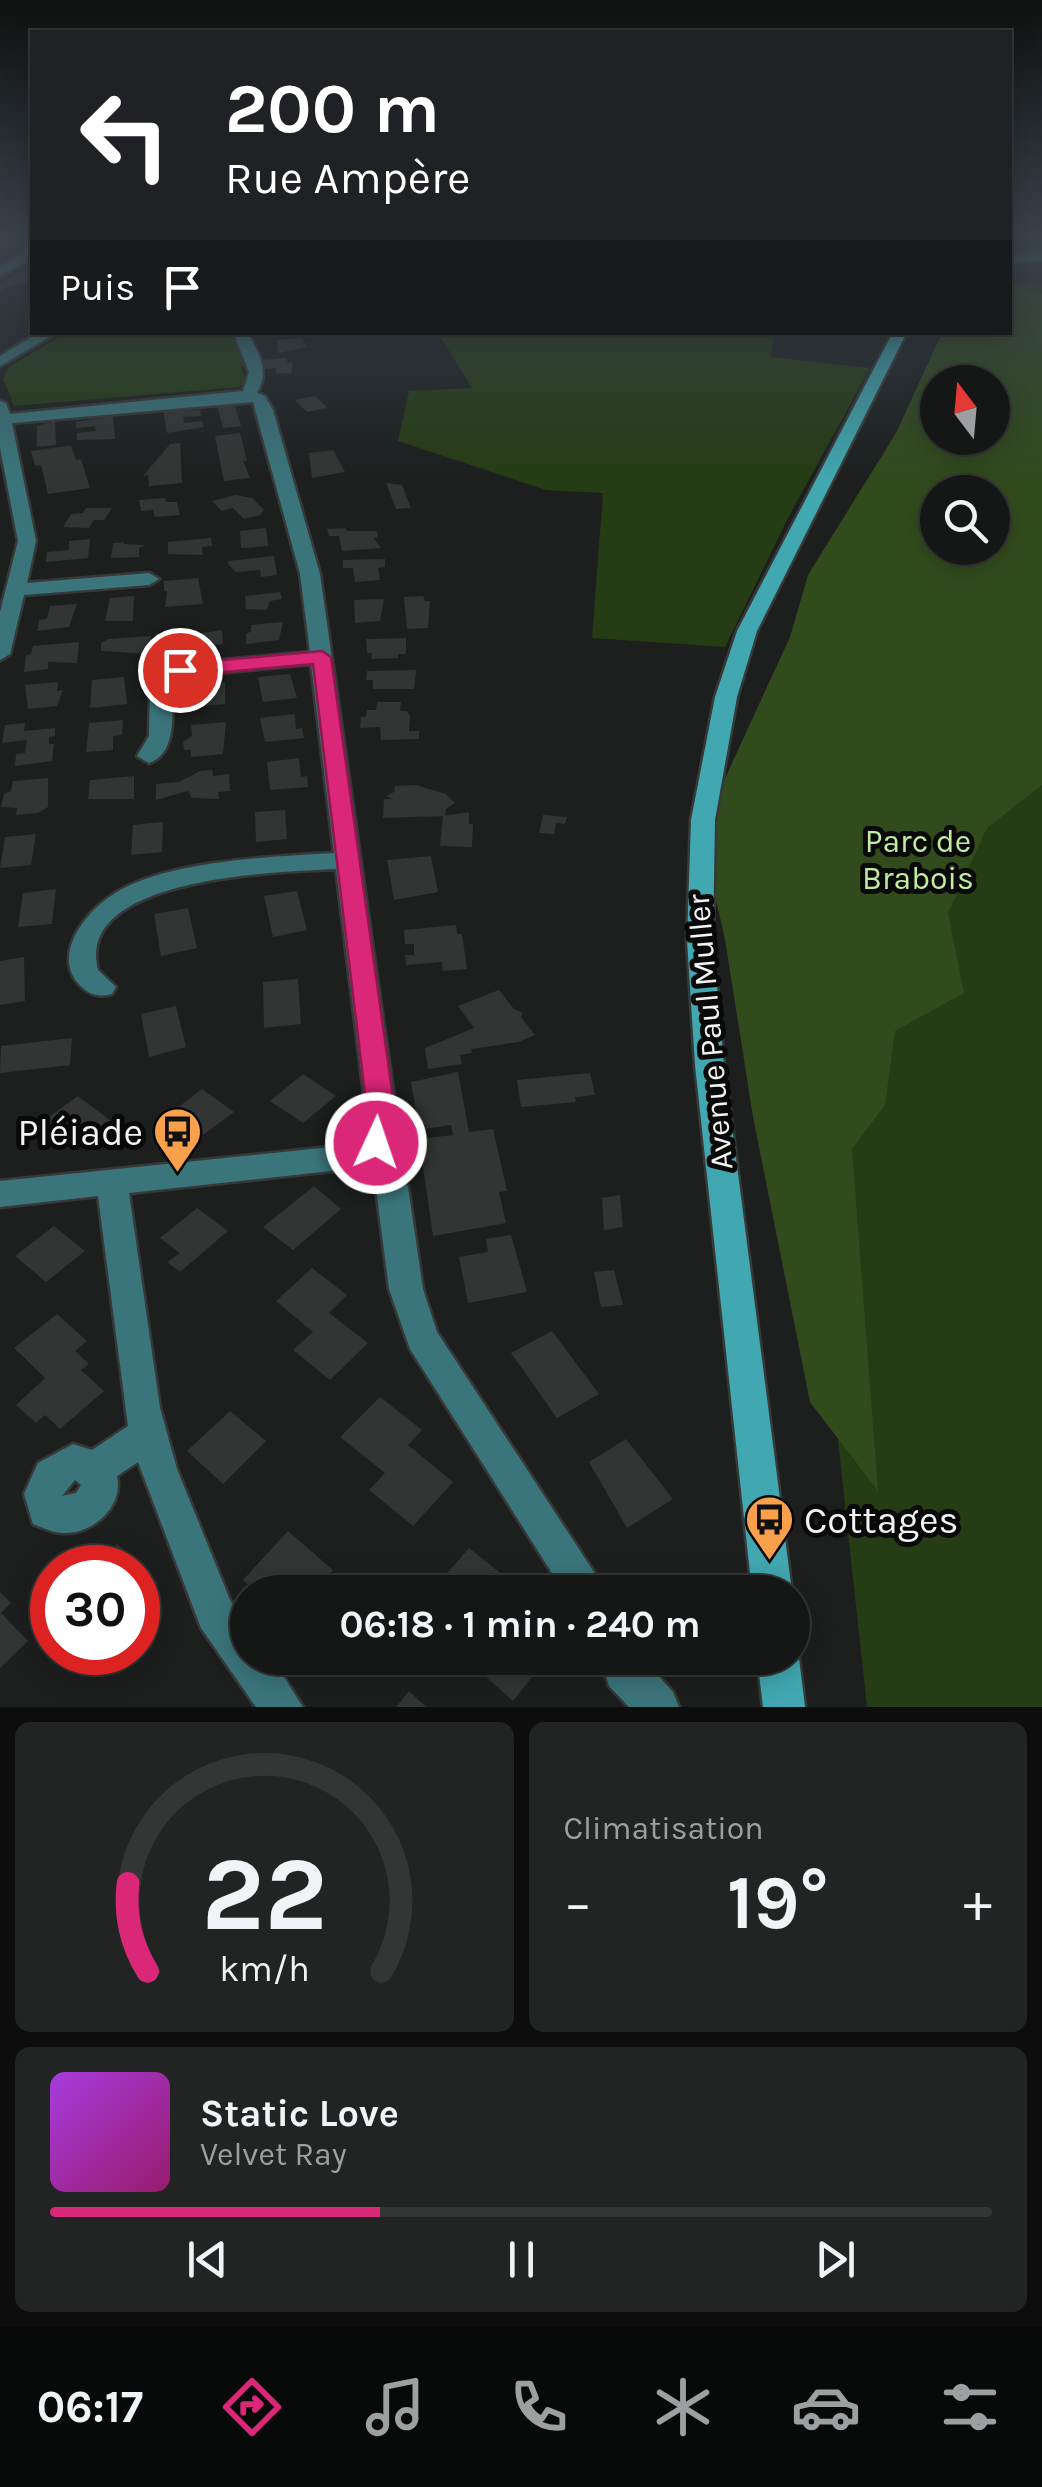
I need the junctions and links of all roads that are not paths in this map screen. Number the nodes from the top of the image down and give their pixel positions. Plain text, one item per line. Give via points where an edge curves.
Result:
1 (46, 335) edge
2 (241, 335) edge
3 (898, 335) edge
4 (0, 362) edge
5 (248, 395) junction
6 (2, 413) edge
7 (149, 580) dead end
8 (17, 590) junction
9 (0, 652) edge
10 (322, 657) junction
11 (149, 756) dead end
12 (348, 860) junction
13 (102, 987) dead end
14 (368, 1160) junction
15 (112, 1182) junction
16 (0, 1194) edge
17 (147, 1435) junction
18 (94, 1470) dead end
19 (576, 1575) edge
20 (770, 1575) edge
21 (780, 1675) edge
22 (282, 1707) edge
23 (784, 1707) edge

1 - 4 street
2 - 5 street via 258,370
3 - 20 main road, Avenue Paul Muller via 746,631 710,756 700,826 699,966
5 - 6 street
5 - 10 street via 266,410 306,553
6 - 8 street via 27,530
7 - 8 street
8 - 9 street
10 - 11 street via 167,675 160,736
10 - 12 street
12 - 13 street via 171,879 128,895 98,918 84,946 83,972
12 - 14 street via 382,1119
14 - 15 street
14 - 19 street via 383,1169 392,1187 406,1289 422,1338
15 - 16 street
15 - 17 street
17 - 18 street
17 - 22 street via 198,1580
21 - 23 main road

